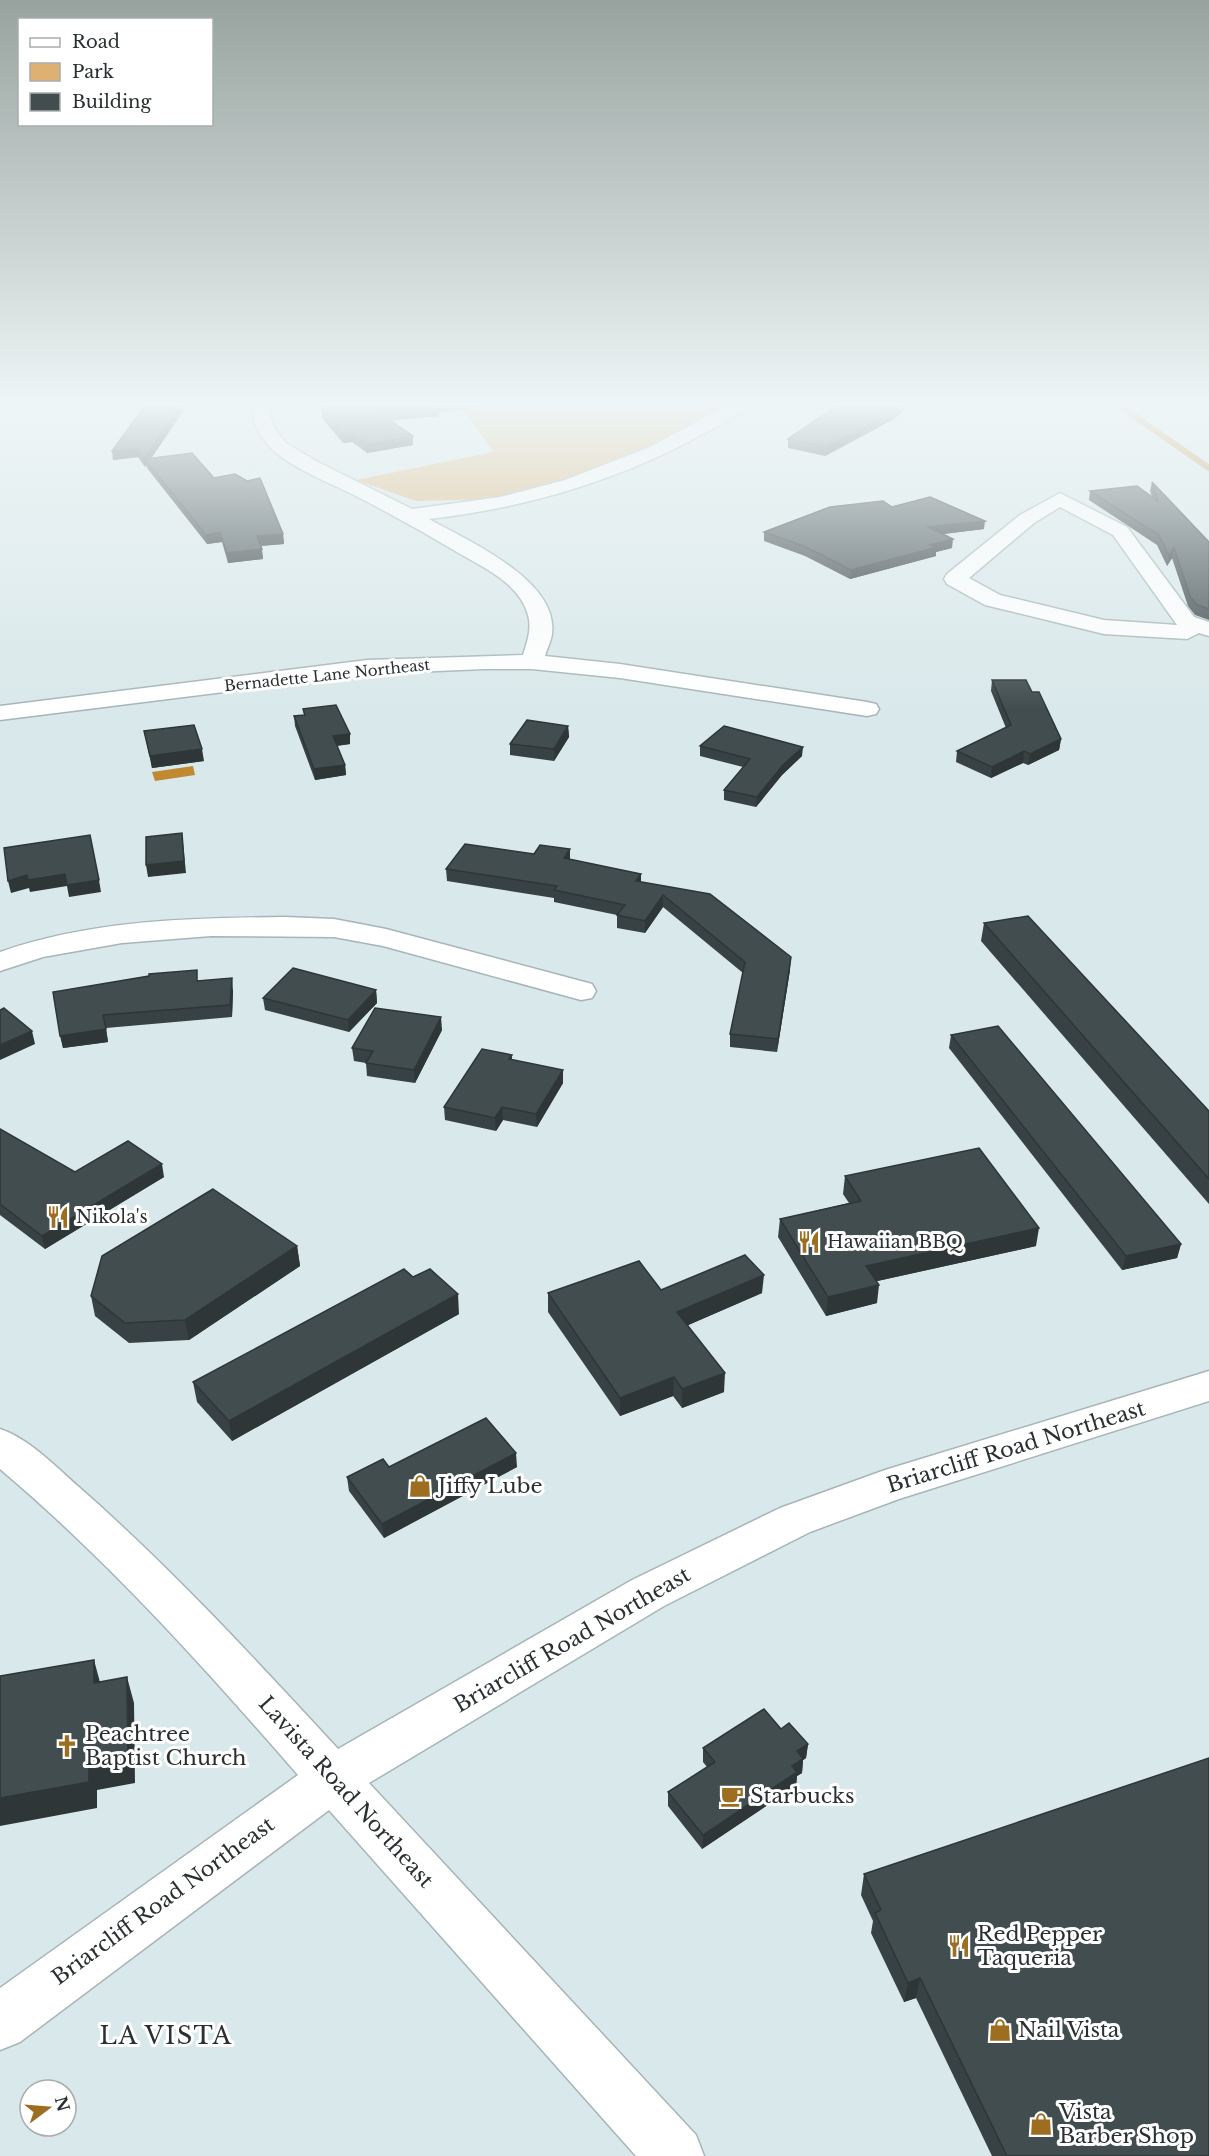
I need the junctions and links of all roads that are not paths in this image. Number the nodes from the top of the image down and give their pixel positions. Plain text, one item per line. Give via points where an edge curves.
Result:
1 (394, 508) edge
2 (461, 508) edge
3 (1046, 508) edge
4 (1076, 508) edge
5 (409, 515) junction
6 (1202, 627) edge
7 (532, 662) junction
8 (867, 709) dead end
9 (0, 713) edge
10 (0, 962) edge
11 (580, 992) dead end
12 (1209, 1386) edge
13 (0, 1445) edge
14 (333, 1778) junction
15 (0, 2022) edge
16 (675, 2156) edge

1 - 5 street
2 - 5 street
3 - 6 street via 955,579 993,600 1104,627 1187,632
4 - 6 street via 1120,531 1186,622
5 - 7 street via 508,573 523,588 540,617 541,634
7 - 8 street, Bernadette Lane Northeast via 620,671
7 - 9 street, Bernadette Lane Northeast via 367,667
10 - 11 street via 37,949 122,934 211,927 334,928 386,938
12 - 14 street, Briarcliff Road Northeast via 885,1487 795,1520 648,1593
13 - 14 street, Lavista Road Northeast via 139,1567
14 - 15 street, Briarcliff Road Northeast
14 - 16 street, Lavista Road Northeast

